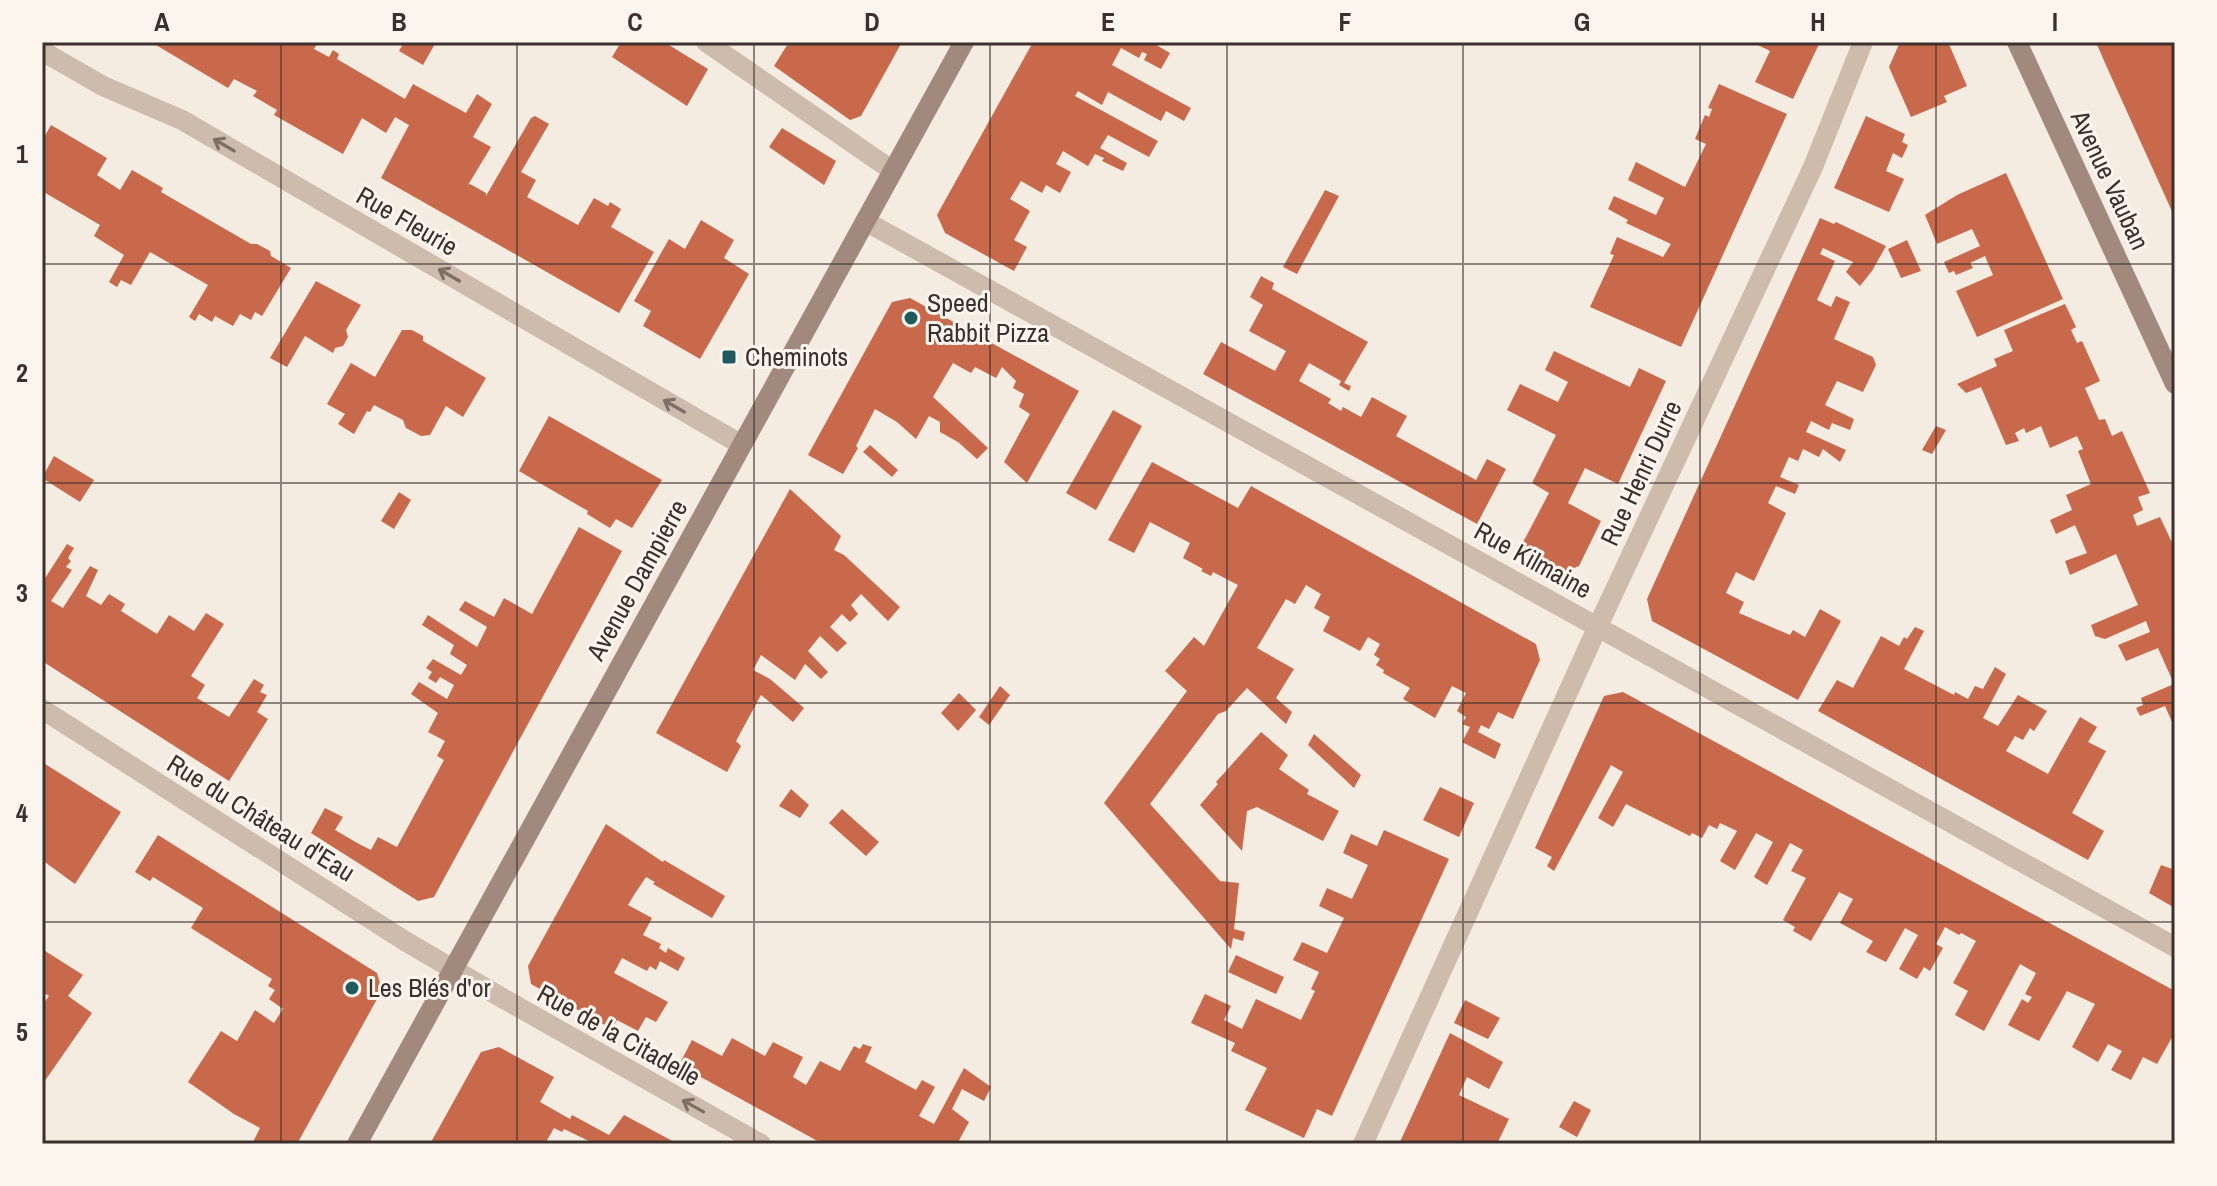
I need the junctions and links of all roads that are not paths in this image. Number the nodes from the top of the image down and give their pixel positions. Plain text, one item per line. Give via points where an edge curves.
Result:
1 (706, 42) edge
2 (964, 42) edge
3 (1863, 42) edge
4 (2017, 42) edge
5 (42, 51) edge
6 (893, 171) junction
7 (865, 221) junction
8 (2175, 384) edge
9 (742, 445) junction
10 (1598, 626) junction
11 (42, 709) edge
12 (2175, 947) edge
13 (453, 969) junction
14 (357, 1144) edge
15 (761, 1144) edge
16 (1363, 1144) edge

1 - 6 street
2 - 6 main road, Avenue Dampierre
3 - 10 street, Rue Henri Durre via 1813,167
4 - 8 main road, Avenue Vauban
9 -> 5 street, Rue Fleurie via 182,120 103,86
6 - 7 main road, Avenue Dampierre
7 - 9 main road, Avenue Dampierre
7 - 10 street, Rue Kilmaine
9 - 13 main road, Avenue Dampierre
10 - 12 street, Rue Kilmaine
10 - 16 street, Rue Henri Durre
11 - 13 street, Rue du Château d'Eau
13 - 14 main road, Avenue Dampierre
15 -> 13 street, Rue de la Citadelle

